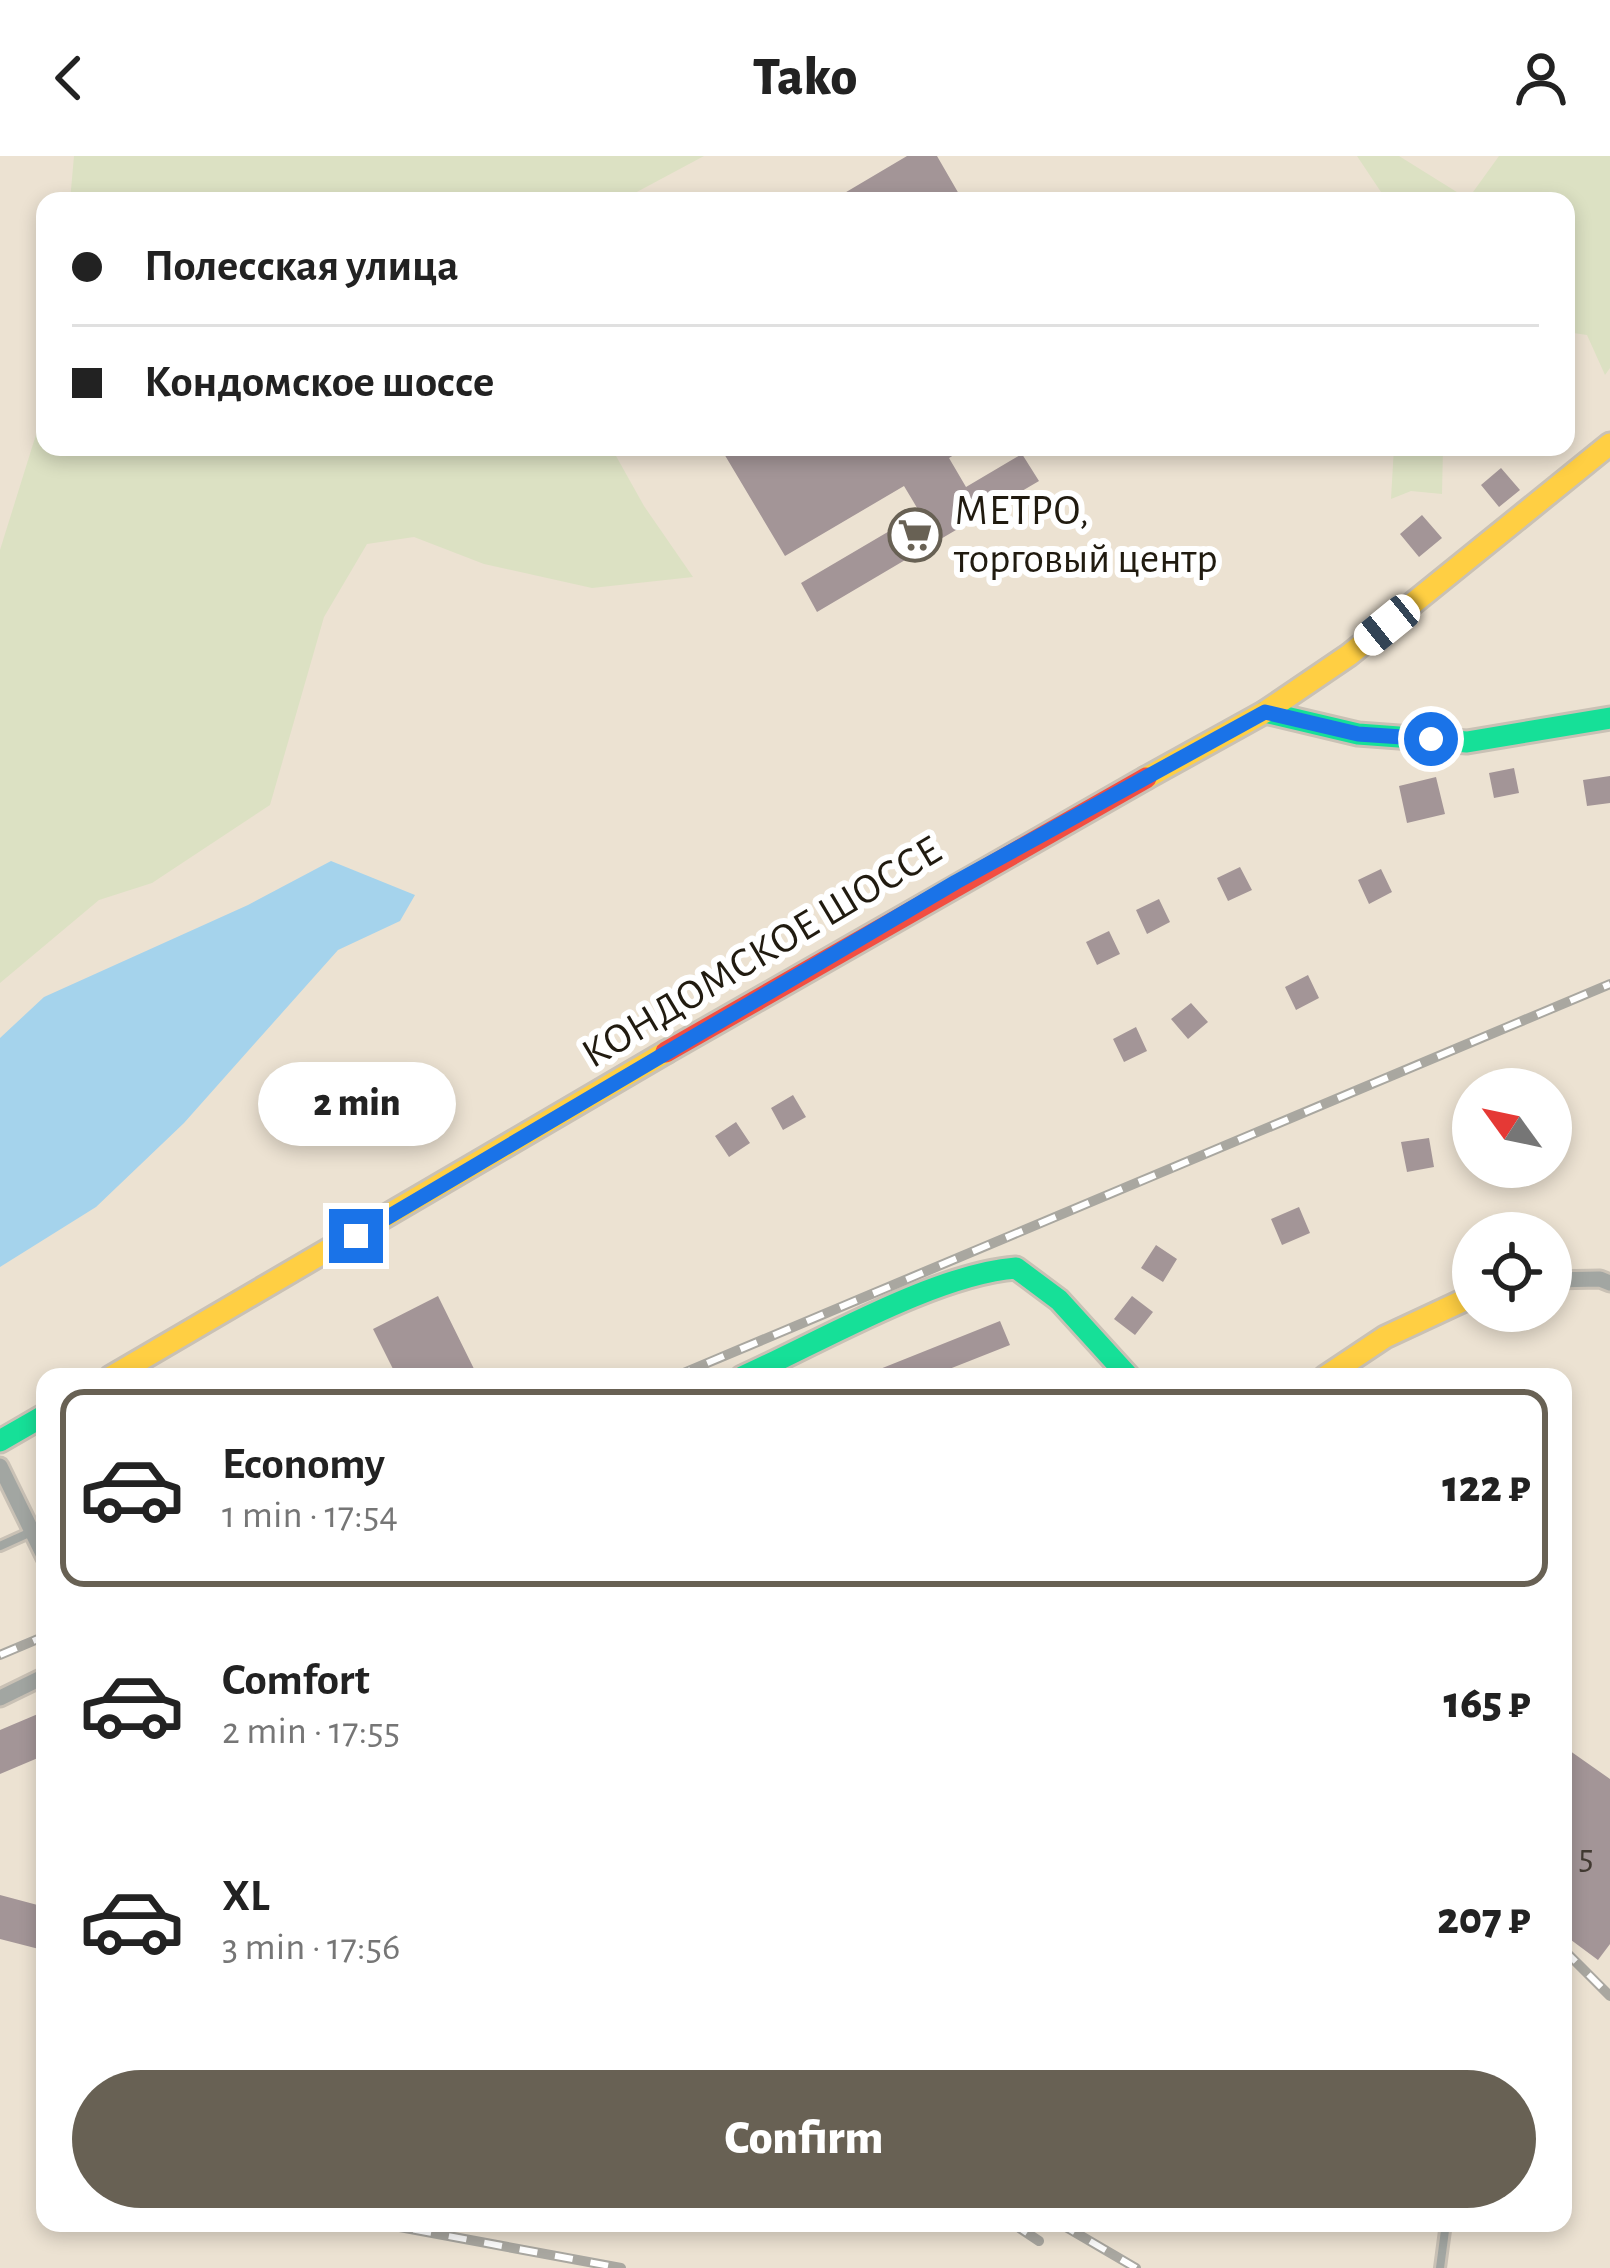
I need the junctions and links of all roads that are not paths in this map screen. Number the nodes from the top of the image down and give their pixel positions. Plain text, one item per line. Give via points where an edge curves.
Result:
1 (1610, 444) edge
2 (1265, 712) junction
3 (1610, 718) edge
4 (1572, 1280) edge
5 (1610, 1283) edge
6 (1452, 1307) edge
7 (126, 1368) edge
8 (762, 1368) edge
9 (1121, 1368) edge
10 (1338, 1368) edge
11 (36, 1420) edge
12 (0, 1441) edge
13 (0, 1466) edge
14 (32, 1532) junction
15 (36, 1540) edge
16 (0, 1546) edge
17 (36, 1680) edge
18 (0, 1698) edge
19 (1444, 2232) edge
20 (1440, 2268) edge

1 - 2 street, КОНДОМСКОЕ ШОССЕ via 1349,655
2 - 3 street via 1358,734 1467,742
2 - 7 street, КОНДОМСКОЕ ШОССЕ via 956,882
4 - 5 street
6 - 10 street
8 - 9 street via 1007,1267 1030,1275
11 - 12 street
13 - 14 street
14 - 15 street
14 - 16 lane
17 - 18 street
19 - 20 lane

